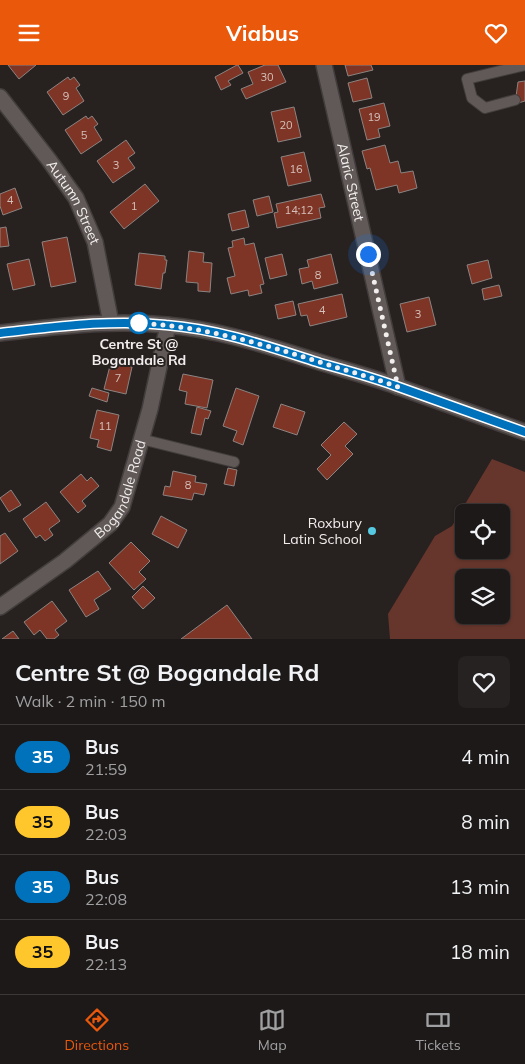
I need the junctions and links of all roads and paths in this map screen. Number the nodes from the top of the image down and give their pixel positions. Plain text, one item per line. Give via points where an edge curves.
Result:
1 (324, 65) edge
2 (525, 65) edge
3 (0, 97) edge
4 (515, 100) dead end
5 (111, 323) junction
6 (168, 325) junction
7 (0, 333) edge
8 (398, 387) junction
9 (525, 432) edge
10 (141, 439) junction
11 (234, 462) dead end
12 (0, 607) edge

1 - 8 street, Alaric Street
2 - 4 lane via 467,79 472,98 485,108
3 - 5 street, Autumn Street via 76,198 95,241
5 - 6 street
5 - 7 street
6 - 8 street via 257,343
6 - 10 street, Bogandale Road
8 - 9 street
10 - 11 lane
10 - 12 street, Bogandale Road via 122,507 110,524

